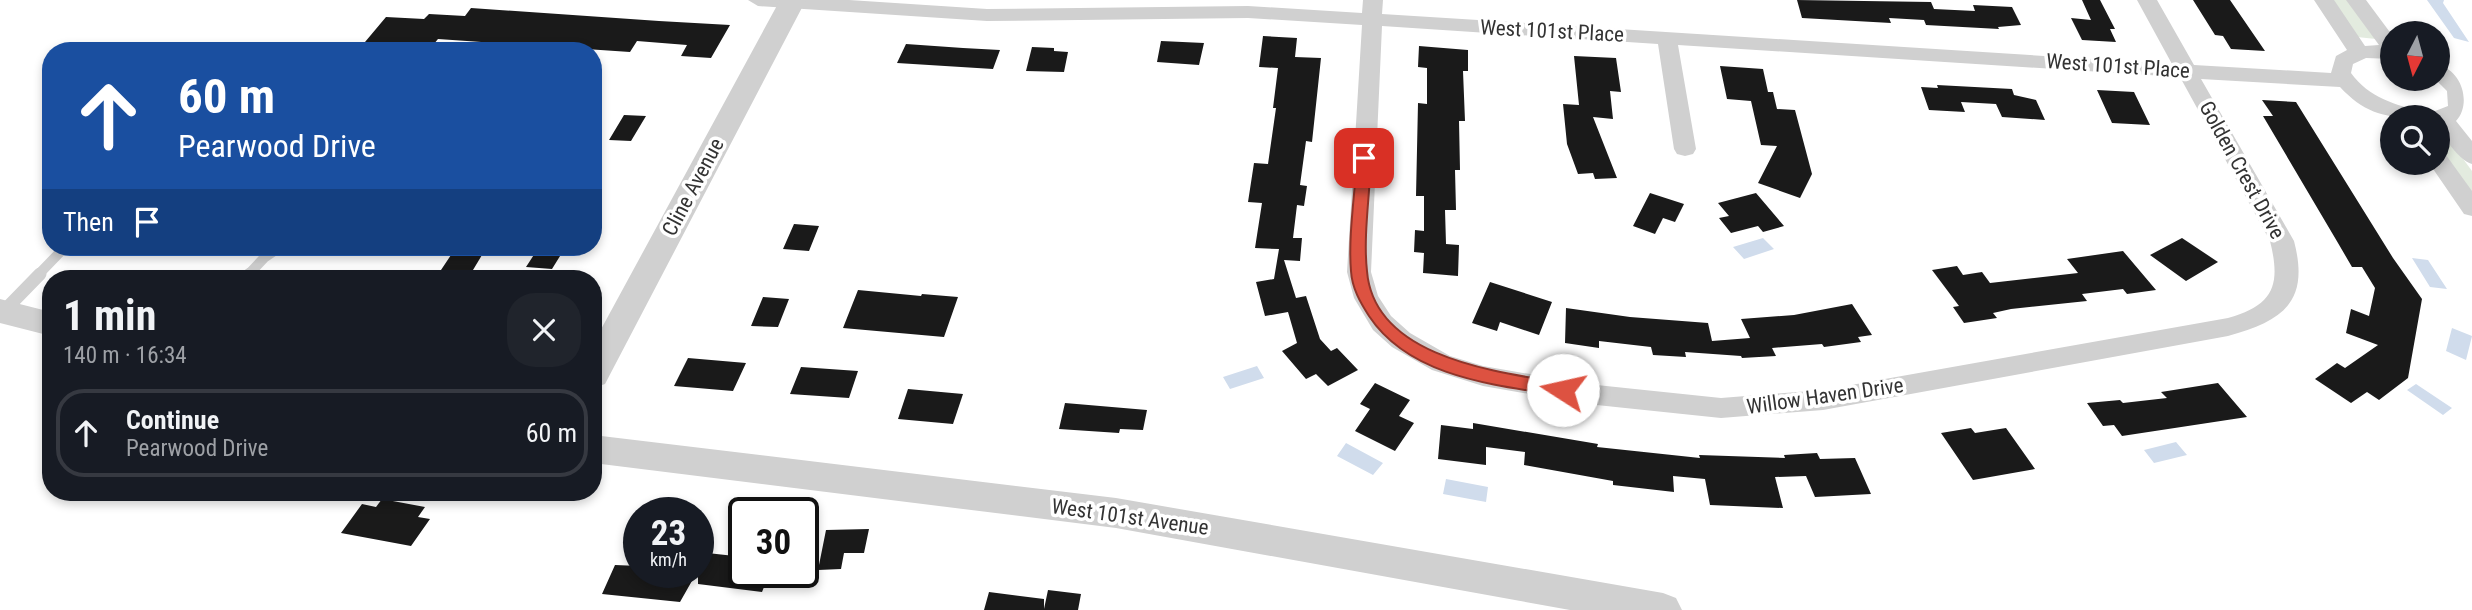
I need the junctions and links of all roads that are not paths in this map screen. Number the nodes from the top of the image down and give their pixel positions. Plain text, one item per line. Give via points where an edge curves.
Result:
1 (758, 0) edge
2 (2147, 0) edge
3 (2324, 0) edge
4 (2356, 0) edge
5 (793, 1) edge
6 (1372, 10) edge
7 (2380, 34) edge
8 (1667, 38) junction
9 (2380, 51) edge
10 (2359, 52) junction
11 (2187, 71) junction
12 (2450, 75) edge
13 (2472, 78) edge
14 (2345, 80) junction
15 (2450, 82) edge
16 (2467, 99) edge
17 (2380, 105) edge
18 (2450, 114) edge
19 (2450, 130) edge
20 (1685, 149) dead end
21 (2472, 158) edge
22 (2449, 175) edge
23 (2472, 208) edge
24 (56, 256) edge
25 (267, 256) edge
26 (42, 270) edge
27 (42, 270) edge
28 (253, 270) edge
29 (2274, 306) joint
30 (2, 311) edge
31 (42, 322) edge
32 (602, 358) edge
33 (602, 450) edge
34 (1663, 610) edge

1 - 5 street, West 101st Place
2 - 11 street, Golden Crest Drive
3 - 10 street
4 - 7 street
5 - 6 street, West 101st Place via 987,15
5 - 32 street, Cline Avenue
6 - 8 street, West 101st Place
6 - 29 street, Willow Haven Drive via 1359,272 1366,298 1382,323 1422,354 1462,371 1611,397 1743,408 1823,400 2228,327 2255,320
8 - 11 street, West 101st Place
8 - 20 street
9 - 10 street
10 - 14 street via 2343,61
11 - 14 street, West 101st Place
11 - 29 street, Golden Crest Drive via 2282,241 2289,279 2284,296
12 - 13 street
14 - 17 street
15 - 16 street
16 - 18 street via 2461,109
19 - 21 street
22 - 23 street
24 - 27 lane
25 - 28 lane
26 - 30 lane
30 - 31 street
33 - 34 street, West 101st Avenue via 1116,513

